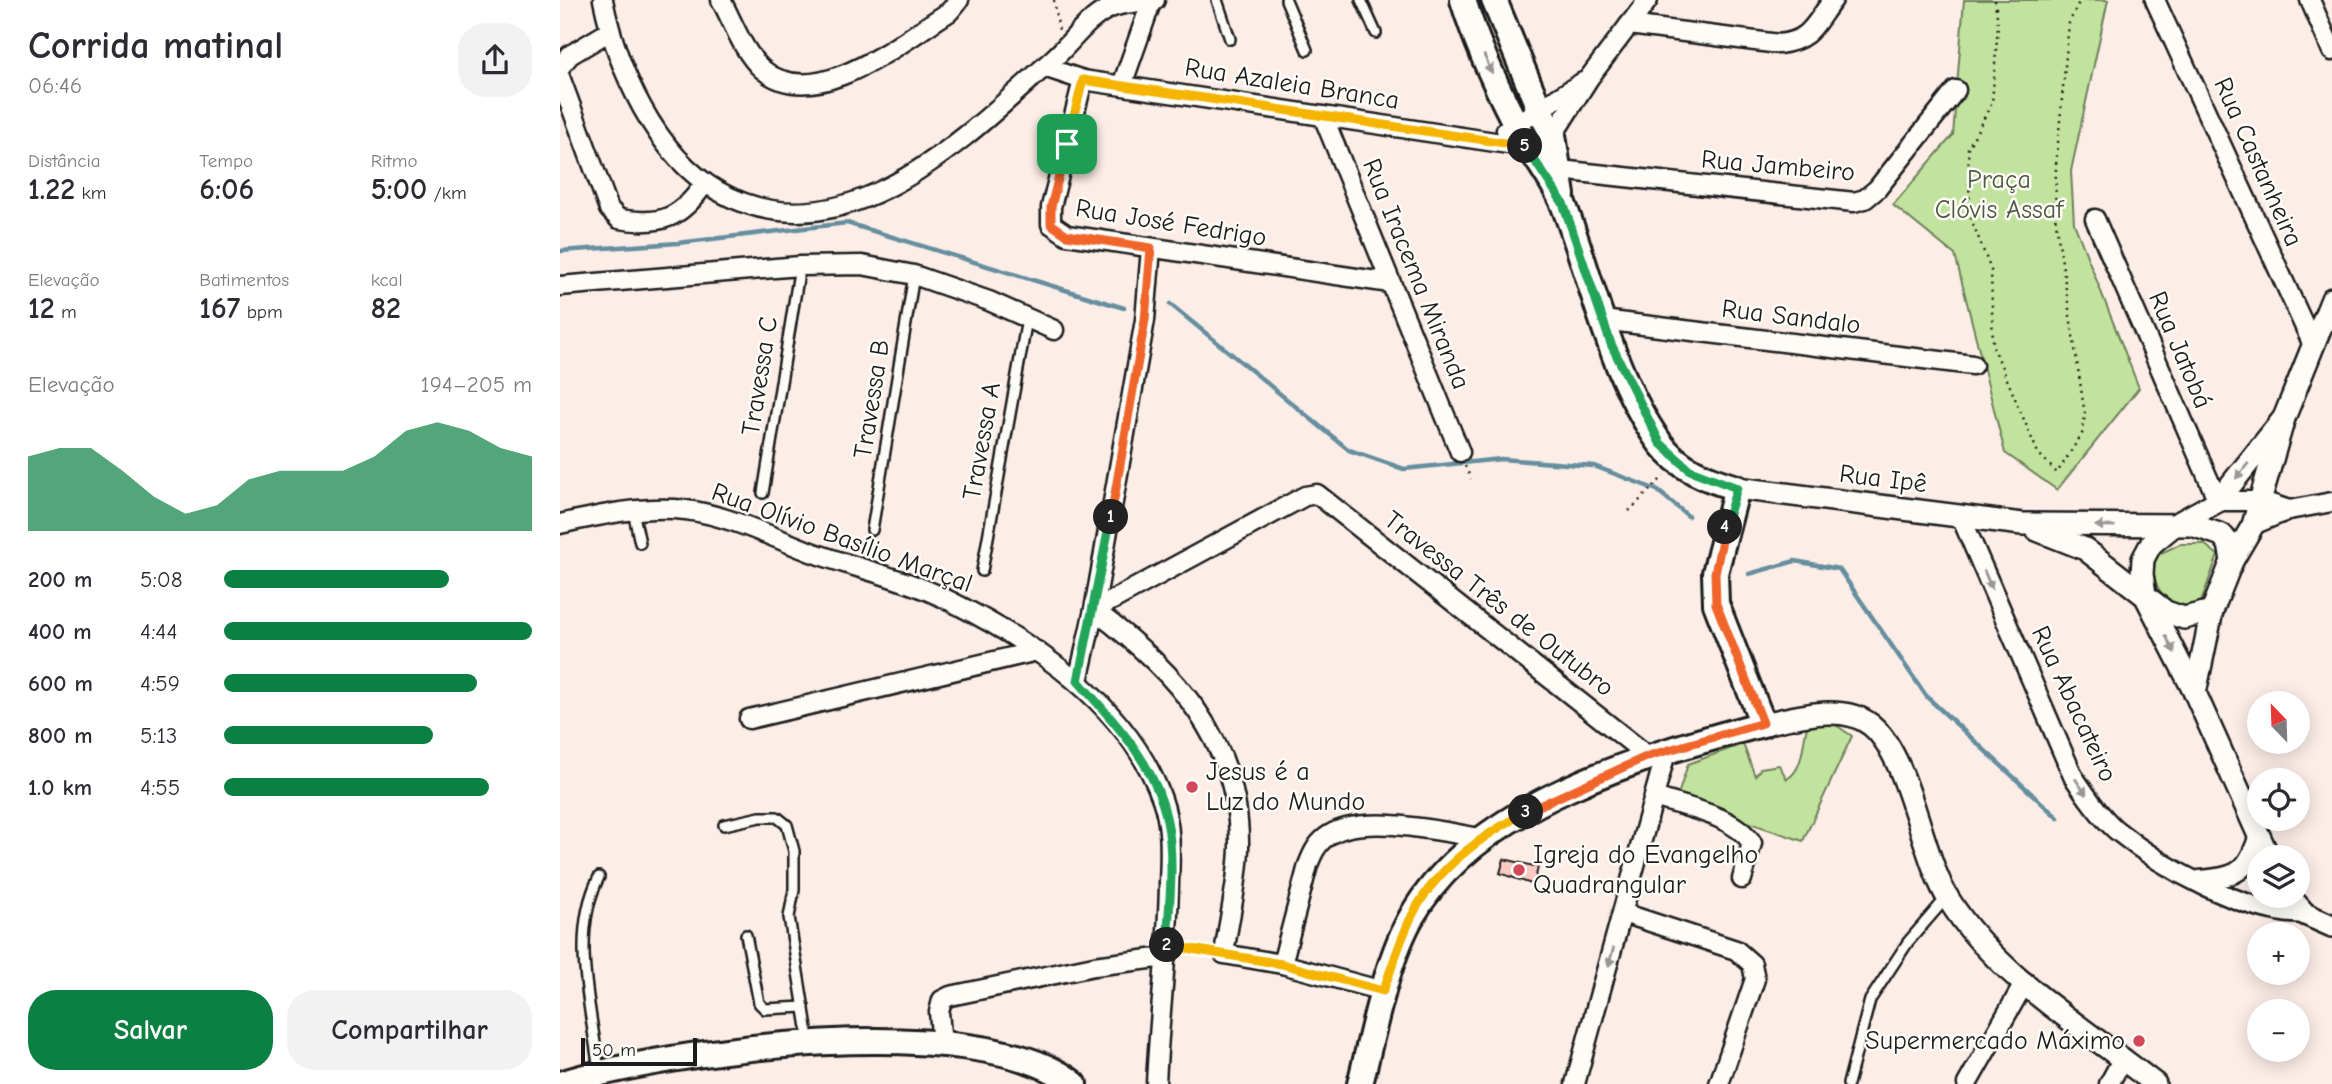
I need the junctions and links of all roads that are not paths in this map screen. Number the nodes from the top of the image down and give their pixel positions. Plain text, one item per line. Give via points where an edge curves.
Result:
1 (603, 0) edge
2 (721, 0) edge
3 (959, 0) edge
4 (1153, 0) edge
5 (1217, 0) edge
6 (1286, 0) edge
7 (1361, 0) edge
8 (1463, 0) edge
9 (1494, 0) edge
10 (1648, 0) edge
11 (1833, 0) edge
12 (2155, 0) edge
13 (2310, 0) edge
14 (1629, 25) junction
15 (610, 31) junction
16 (1376, 33) dead end
17 (1230, 39) dead end
18 (1307, 50) dead end
19 (2332, 51) edge
20 (560, 67) edge
21 (1044, 67) junction
22 (560, 77) edge
23 (1589, 78) junction
24 (1083, 80) junction
25 (1122, 85) junction
26 (1956, 90) dead end
27 (1540, 111) junction
28 (1323, 116) junction
29 (1515, 123) junction
30 (1553, 135) junction
31 (1493, 141) junction
32 (1528, 146) junction
33 (1552, 172) junction
34 (705, 183) junction
35 (2095, 219) dead end
36 (1151, 248) junction
37 (800, 266) junction
38 (915, 275) junction
39 (1390, 283) junction
40 (560, 286) edge
41 (2332, 299) edge
42 (1027, 319) junction
43 (1602, 320) junction
44 (1054, 330) dead end
45 (2321, 336) edge
46 (1973, 365) dead end
47 (2284, 418) junction
48 (1460, 452) dead end
49 (1737, 488) junction
50 (763, 493) dead end
51 (2218, 501) junction
52 (2262, 501) junction
53 (2332, 502) edge
54 (2289, 510) junction
55 (633, 511) junction
56 (1961, 517) junction
57 (560, 524) edge
58 (2022, 524) junction
59 (2173, 526) junction
60 (2253, 526) junction
61 (872, 530) dead end
62 (640, 543) dead end
63 (2232, 561) junction
64 (982, 571) dead end
65 (2145, 595) junction
66 (1094, 610) junction
67 (2212, 611) junction
68 (1037, 651) junction
69 (1078, 681) junction
70 (2195, 693) junction
71 (748, 719) dead end
72 (1763, 723) junction
73 (1657, 752) junction
74 (1655, 797) junction
75 (724, 825) dead end
76 (2259, 835) junction
77 (1481, 838) junction
78 (2263, 845) edge
79 (599, 877) dead end
80 (1742, 879) dead end
81 (2195, 880) junction
82 (1947, 897) junction
83 (2300, 908) edge
84 (1623, 913) junction
85 (2305, 914) junction
86 (2331, 924) edge
87 (746, 935) dead end
88 (1167, 952) junction
89 (1282, 964) junction
90 (2025, 982) junction
91 (1383, 991) junction
92 (804, 1007) junction
93 (810, 1042) junction
94 (942, 1045) junction
95 (2123, 1058) junction
96 (598, 1072) junction
97 (560, 1084) edge
98 (1074, 1084) edge
99 (1156, 1084) edge
100 (1360, 1084) edge
101 (1575, 1084) edge
102 (1719, 1084) edge
103 (1848, 1084) edge
104 (1967, 1084) edge
105 (2109, 1084) edge
106 (2155, 1084) edge

1 - 15 street
2 - 3 street via 762,69 799,85 849,73 949,12
4 - 21 street via 1106,9
4 - 25 street
5 - 17 lane
6 - 18 lane
7 - 16 lane
8 -> 29 main road
9 - 27 main road
10 - 14 street
11 - 14 street via 1808,34 1779,44
12 - 45 street, Rua Castanheira
13 - 19 street
14 - 23 street
15 - 20 street via 570,55
15 - 34 street via 649,117 675,155
21 - 24 street, Rua Azaleia Branca
21 - 34 street via 919,170 860,201 834,208 770,210 743,203
22 - 34 street via 609,209 620,219 666,219 681,213
23 - 27 street
23 - 30 street
24 - 25 street, Rua Azaleia Branca
24 - 36 street, Rua José Fedrigo via 1051,207 1051,224 1067,235
25 - 28 street, Rua Azaleia Branca
26 - 33 street, Rua Jambeiro via 1877,189 1854,202
27 - 29 street
27 - 30 main road
28 - 31 street, Rua Azaleia Branca
28 - 39 street, Rua Iracema Miranda
29 - 31 street
29 - 32 main road
30 - 32 street
30 - 33 main road
31 - 32 street, Rua Azaleia Branca
32 - 33 main road
33 - 43 main road
35 - 51 street, Rua Jatobá
36 - 39 street, Rua José Fedrigo
36 - 66 street via 1145,320
37 - 38 street via 862,265
37 - 40 street
37 - 50 lane, Travessa C
38 - 42 street
38 - 61 lane, Travessa B
39 - 48 street, Rua Iracema Miranda
41 - 45 street
42 - 44 street
42 - 64 lane, Travessa A
43 - 46 street, Rua Sandalo
43 - 49 main road via 1660,443 1690,470
45 - 47 street
47 -> 51 street
47 - 52 street
49 - 56 street, Rua Ipê
49 - 72 main road via 1715,573 1716,604
51 - 52 street
51 - 59 street
52 - 54 street
52 - 60 street
53 - 54 street
54 - 60 street
55 - 57 street, Rua Olívio Basílio Marçal
55 - 62 lane
55 - 68 street, Rua Olívio Basílio Marçal via 687,510 732,523 944,598
56 - 58 street, Rua Ipê
56 -> 81 street, Rua Abacateiro via 2073,776 2115,829
59 -> 58 street, Rua Ipê
58 - 65 street, Rua Ipê via 2085,549
59 - 63 street via 2192,524 2222,535
59 - 65 street via 2151,544 2143,559
60 - 63 street
63 - 67 street
65 - 67 street via 2166,612 2184,618
65 -> 70 street
66 - 69 street
66 - 73 street, Travessa Três de Outubro via 1305,496 1317,494
66 - 89 street via 1184,690 1225,761 1235,793 1239,849 1224,954
67 - 70 street
68 - 69 street, Rua Olívio Basílio Marçal
68 - 71 street
69 - 88 street, Rua Olívio Basílio Marçal via 1123,732 1162,799 1170,844
70 - 76 street
72 - 73 main road
72 - 82 street via 1839,713 1871,726 1896,764
73 - 74 street
73 - 77 main road via 1557,795
74 - 80 street via 1746,834 1752,843
74 - 84 street
75 - 92 lane via 777,817 787,825 794,851 789,917
76 - 78 street
76 - 81 street via 2252,858 2241,871 2230,877
77 - 89 street via 1385,825 1356,826 1325,837 1308,865
77 - 91 main road via 1422,900 1410,919
79 - 96 lane via 583,919
81 - 85 street, Rua Abacateiro via 2266,909
82 - 90 street via 1968,930
82 - 103 lane via 1908,942 1871,1000
83 - 85 street
84 -> 101 street
84 - 102 street via 1736,950 1752,964 1755,979
85 - 86 street
87 - 92 lane via 759,1003 765,1009
88 - 94 street via 950,996 940,1006
88 - 99 street, Rua Olívio Basílio Marçal
89 - 91 street
90 - 95 street
90 - 104 street
91 - 100 main road
92 - 93 lane
93 - 94 main road
93 - 96 main road
94 - 98 main road via 1040,1063
95 - 105 street
95 - 106 street
96 - 97 main road

